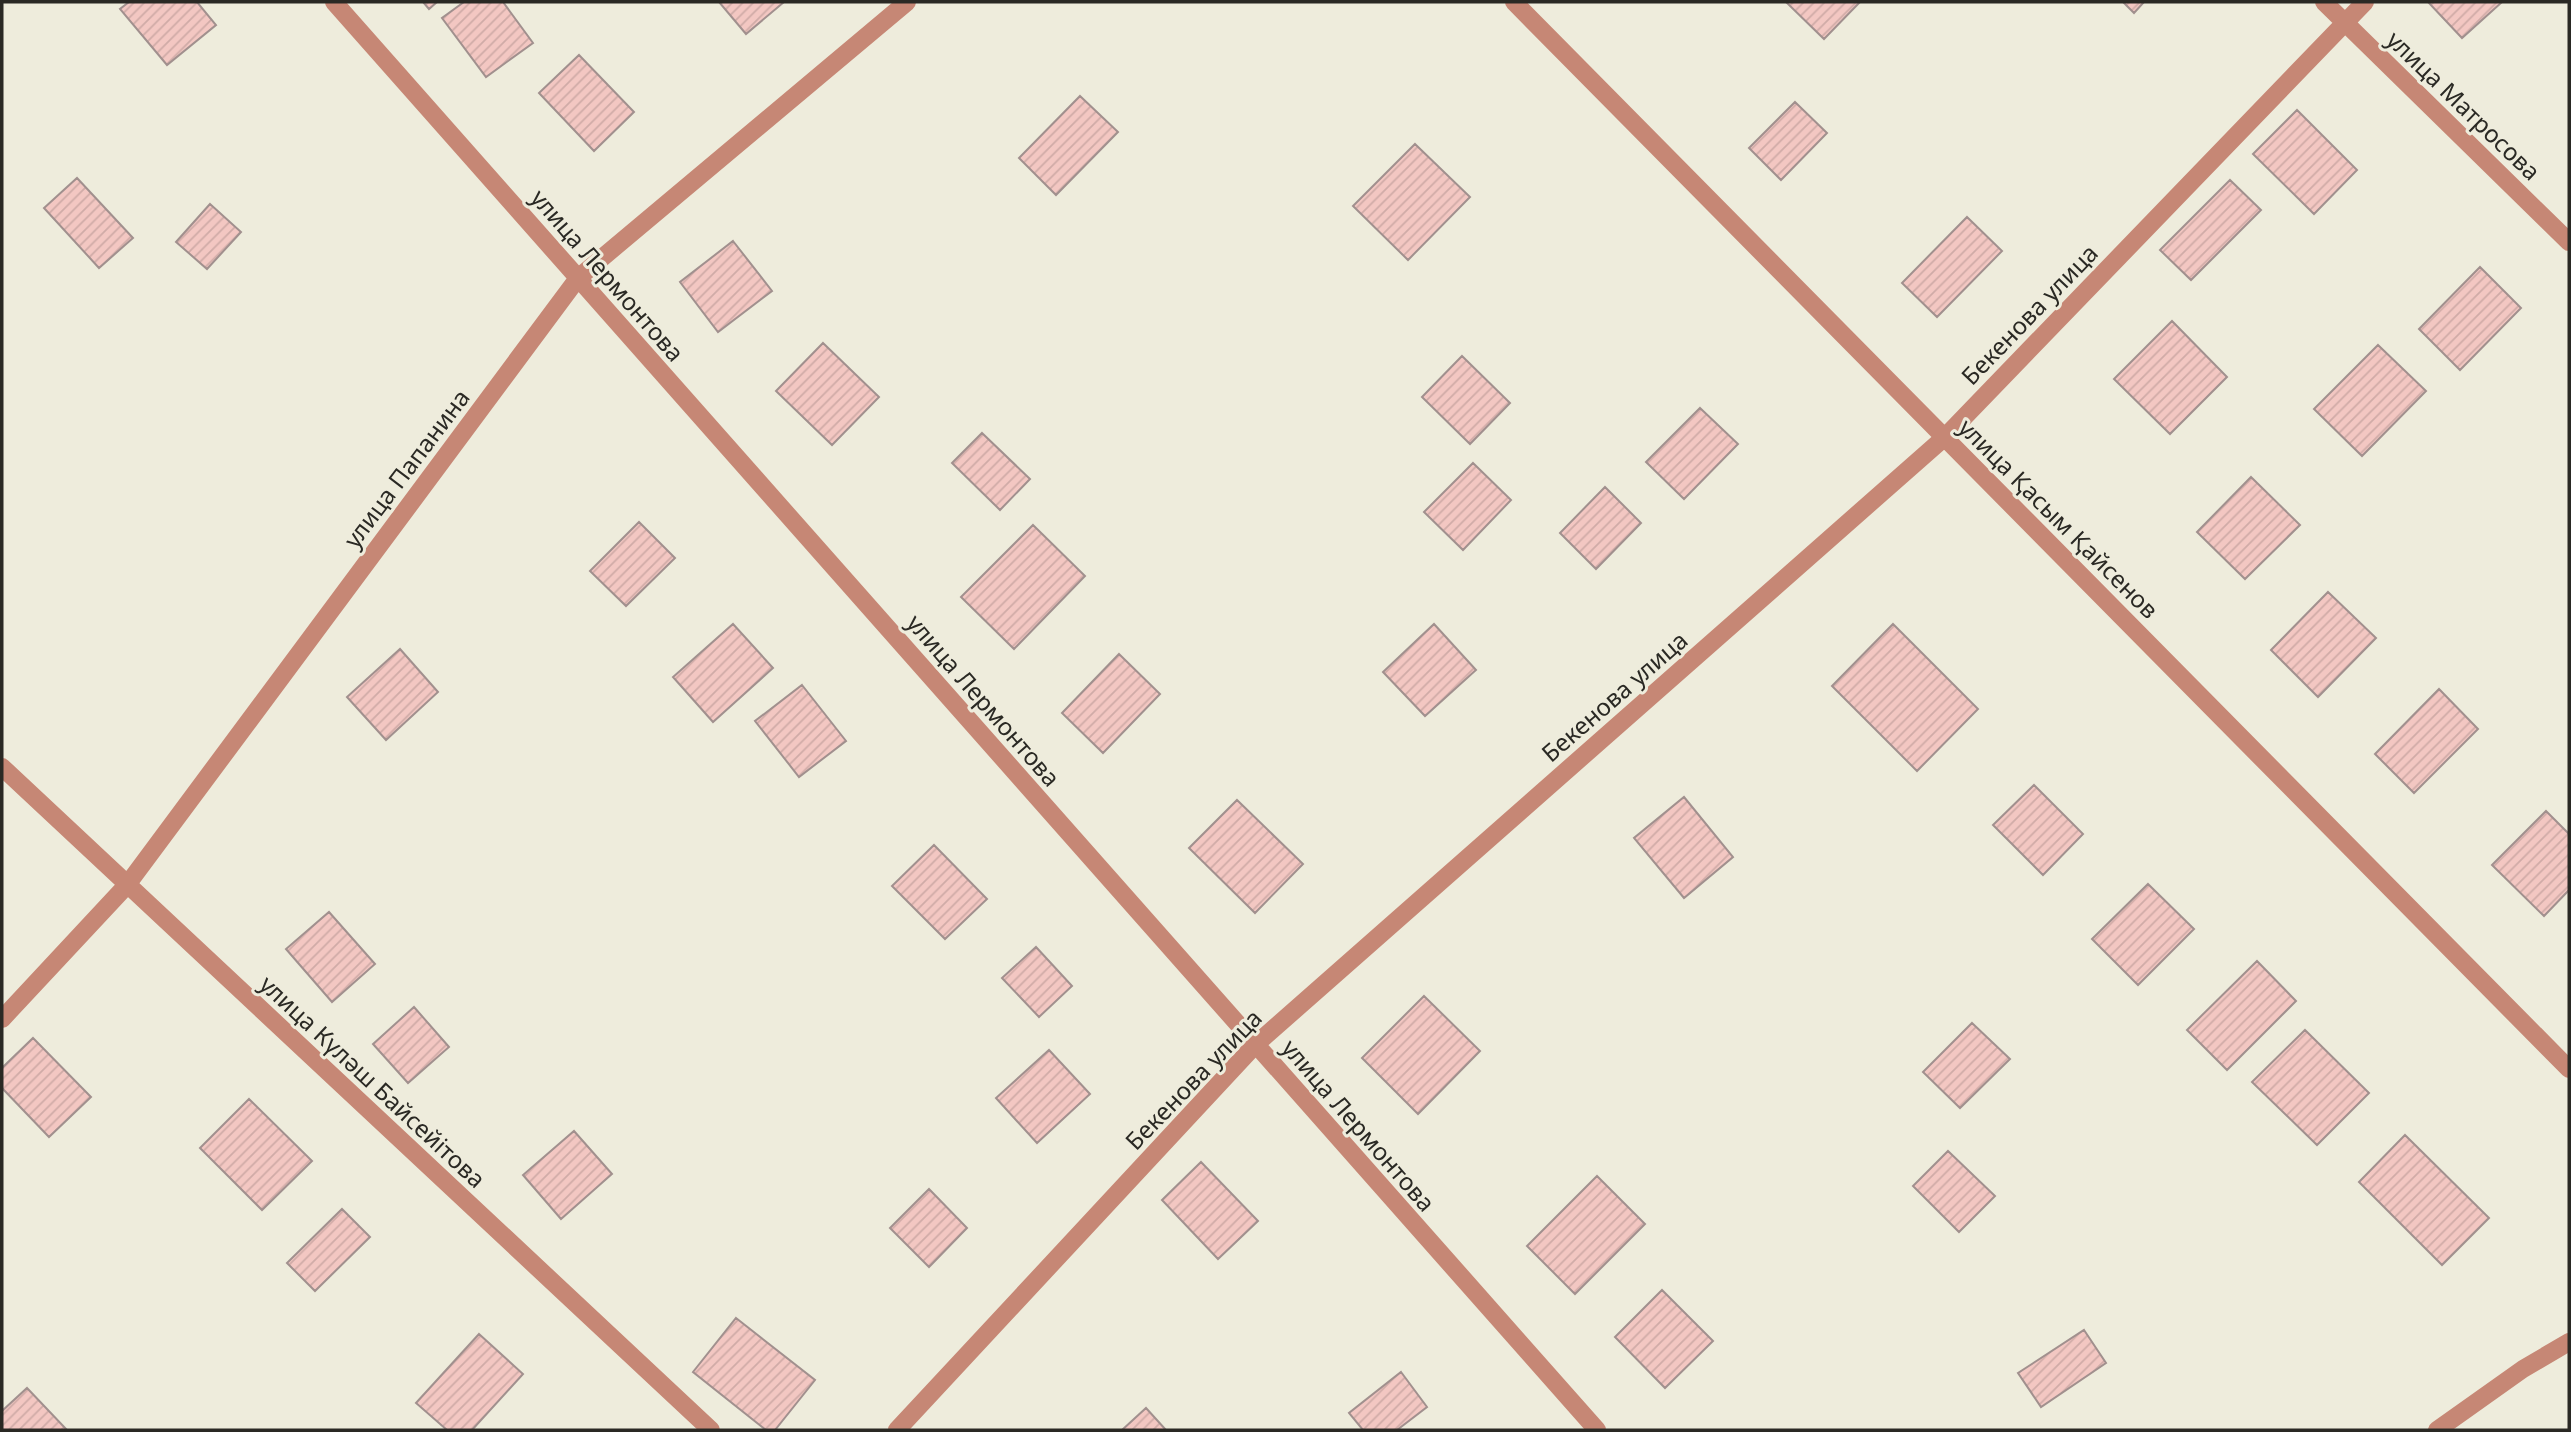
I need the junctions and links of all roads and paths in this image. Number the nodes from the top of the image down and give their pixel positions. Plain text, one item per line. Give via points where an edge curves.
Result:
1 (334, 2) edge
2 (907, 2) edge
3 (1514, 2) edge
4 (2324, 2) edge
5 (2365, 2) edge
6 (2344, 22) junction
7 (2569, 242) edge
8 (578, 278) junction
9 (1945, 437) junction
10 (2, 767) edge
11 (127, 885) junction
12 (2, 1020) edge
13 (1255, 1045) junction
14 (2569, 1069) edge
15 (2569, 1342) edge
16 (710, 1430) edge
17 (897, 1430) edge
18 (1597, 1430) edge
19 (2437, 1430) edge

1 - 8 street, улица Лермонтова
2 - 8 street, улица Папанина
3 - 9 street, улица Қасым Қайсенов
4 - 6 street, улица Матросова
5 - 6 street, Бекенова улица
6 - 7 street, улица Матросова
6 - 9 street, Бекенова улица
8 - 11 street, улица Папанина
8 - 13 street, улица Лермонтова
9 - 13 street, Бекенова улица
9 - 14 street, улица Қасым Қайсенов
10 - 11 street, улица Күләш Байсейітова
11 - 12 street, улица Папанина
11 - 16 street, улица Күләш Байсейітова
13 - 17 street, Бекенова улица
13 - 18 street, улица Лермонтова
15 - 19 street

